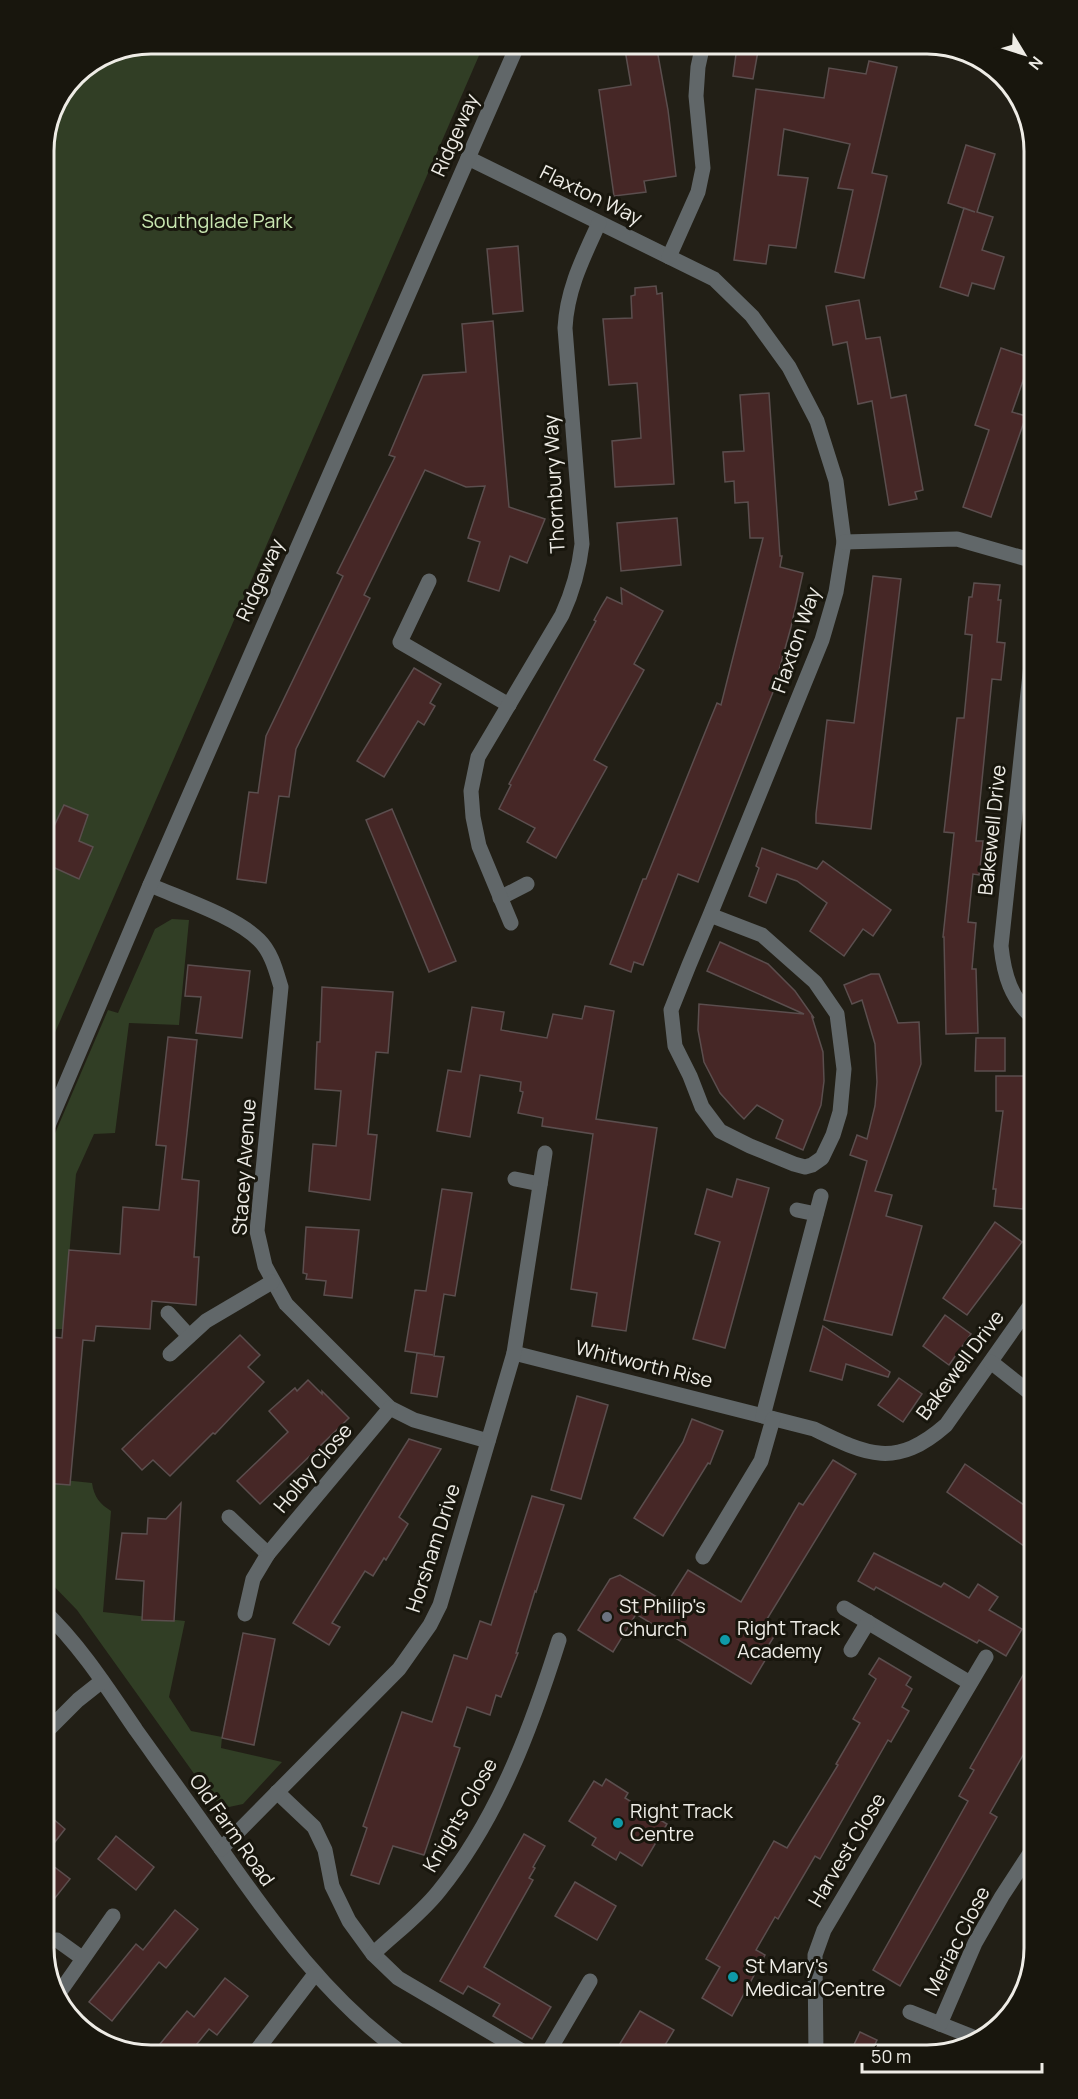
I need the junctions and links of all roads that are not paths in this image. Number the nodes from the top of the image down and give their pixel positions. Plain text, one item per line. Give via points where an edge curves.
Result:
1 (514, 54) edge
2 (701, 54) edge
3 (468, 158) junction
4 (599, 223) junction
5 (669, 257) junction
6 (844, 542) junction
7 (1024, 558) edge
8 (429, 581) dead end
9 (509, 705) junction
10 (1024, 736) edge
11 (527, 884) dead end
12 (150, 885) junction
13 (500, 898) junction
14 (710, 915) junction
15 (511, 923) dead end
16 (1024, 1008) edge
17 (54, 1111) edge
18 (545, 1153) dead end
19 (514, 1179) dead end
20 (540, 1184) junction
21 (821, 1196) dead end
22 (797, 1210) dead end
23 (816, 1214) junction
24 (272, 1282) junction
25 (168, 1313) dead end
26 (1024, 1316) edge
27 (189, 1336) junction
28 (514, 1353) junction
29 (170, 1354) dead end
30 (991, 1362) junction
31 (1024, 1388) edge
32 (390, 1408) junction
33 (768, 1418) junction
34 (488, 1441) junction
35 (912, 1449) joint
36 (229, 1517) dead end
37 (268, 1554) junction
38 (703, 1557) dead end
39 (844, 1608) dead end
40 (245, 1614) dead end
41 (54, 1620) edge
42 (868, 1622) junction
43 (560, 1641) dead end
44 (851, 1650) dead end
45 (986, 1657) dead end
46 (102, 1681) junction
47 (970, 1683) junction
48 (54, 1724) edge
49 (277, 1792) junction
50 (221, 1849) junction
51 (1024, 1863) edge
52 (113, 1916) dead end
53 (57, 1940) dead end
54 (373, 1954) junction
55 (82, 1958) junction
56 (315, 1974) junction
57 (590, 1982) dead end
58 (62, 1988) edge
59 (910, 2012) dead end
60 (940, 2024) junction
61 (969, 2035) edge
62 (261, 2045) edge
63 (393, 2045) edge
64 (512, 2045) edge
65 (553, 2045) edge
66 (816, 2045) edge

1 - 3 street, Ridgeway
2 - 5 street via 696,96 703,168 698,192
3 - 4 street, Flaxton Way
3 - 12 street, Ridgeway
4 - 5 street, Flaxton Way
4 - 9 street, Thornbury Way via 566,306 582,544 579,568 562,615
5 - 6 street, Flaxton Way via 714,279 752,316 789,367 817,421 837,481
6 - 7 street via 957,539
6 - 14 street, Flaxton Way via 836,592 822,640
8 - 9 street via 400,642
9 - 13 street, Thornbury Way via 478,757 471,791 479,846
10 - 16 street, Bakewell Drive via 1001,946 1012,993
11 - 13 street
12 - 17 street, Ridgeway
12 - 24 street, Stacey Avenue via 238,924 260,941 274,962 281,987 257,1231
13 - 15 street, Thornbury Way
14 - 14 street via 762,935 815,982 837,1014 844,1069 840,1112 822,1158 812,1165 794,1164 720,1131 702,1107 675,1046 671,1010
18 - 20 street, Horsham Drive
19 - 20 street
20 - 28 street, Horsham Drive
21 - 23 street
22 - 23 street
23 - 33 street
24 - 27 street via 206,1321
24 - 32 street, Stacey Avenue via 286,1304
25 - 27 street
26 - 30 street, Bakewell Drive
27 - 29 street
28 - 33 street, Whitworth Rise
28 - 34 street, Horsham Drive
30 - 31 street
30 - 35 street, Bakewell Drive via 946,1425
32 - 34 street, Stacey Avenue via 414,1420
32 - 37 street, Holby Close
33 - 35 street, Whitworth Rise via 814,1429 856,1449 877,1454
33 - 38 street via 761,1461
34 - 49 street, Horsham Drive via 440,1605 430,1625 399,1669
36 - 37 street
37 - 40 street, Holby Close via 253,1579
39 - 42 street
41 - 46 street, Old Farm Road
42 - 44 street
42 - 47 street
43 - 54 street, Knights Close via 527,1736 499,1798 439,1892
45 - 47 street, Harvest Close
46 - 48 street
46 - 50 street, Old Farm Road
47 - 66 street, Harvest Close via 824,1930 815,1955
49 - 50 street, Horsham Drive
49 - 54 street via 314,1827 325,1850 332,1886 349,1921
50 - 56 street, Old Farm Road via 260,1906
51 - 60 street, Meriac Close via 975,1943
52 - 55 street
53 - 55 street
54 - 64 street via 398,1978
55 - 58 street
56 - 62 street
56 - 63 street, Old Farm Road via 353,2013
57 - 65 street
59 - 60 street, Meriac Close
60 - 61 street, Meriac Close

